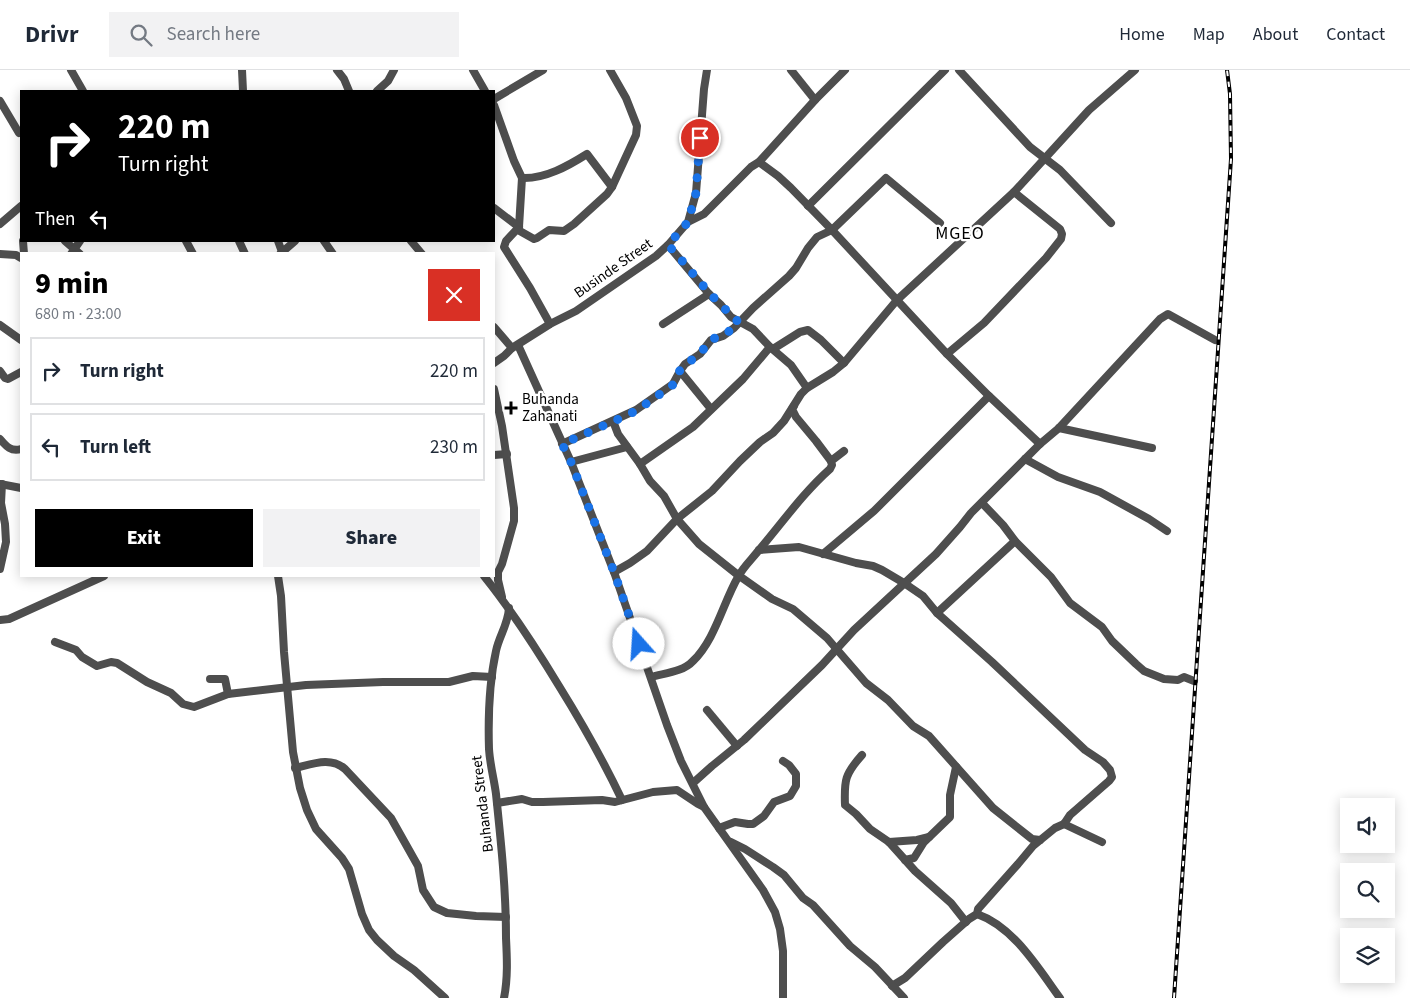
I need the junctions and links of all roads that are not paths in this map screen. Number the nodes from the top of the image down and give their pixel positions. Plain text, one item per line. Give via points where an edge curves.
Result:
1 (71, 70) edge
2 (242, 70) edge
3 (337, 70) edge
4 (394, 70) edge
5 (473, 70) edge
6 (543, 70) edge
7 (610, 70) edge
8 (707, 70) edge
9 (791, 70) edge
10 (845, 70) edge
11 (945, 70) edge
12 (959, 70) edge
13 (1135, 70) edge
14 (82, 90) edge
15 (243, 90) edge
16 (349, 90) edge
17 (378, 90) edge
18 (484, 90) edge
19 (495, 98) edge
20 (815, 100) junction
21 (0, 101) edge
22 (495, 108) edge
23 (18, 133) dead end
24 (1045, 159) junction
25 (759, 162) junction
26 (522, 178) junction
27 (612, 187) junction
28 (1014, 192) junction
29 (808, 206) junction
30 (20, 207) edge
31 (495, 209) edge
32 (688, 222) junction
33 (940, 223) dead end
34 (0, 224) edge
35 (1111, 224) dead end
36 (519, 229) junction
37 (832, 230) junction
38 (66, 242) edge
39 (294, 242) edge
40 (412, 242) edge
41 (668, 245) junction
42 (77, 249) edge
43 (282, 252) edge
44 (420, 252) edge
45 (0, 254) edge
46 (20, 258) edge
47 (709, 294) junction
48 (897, 300) junction
49 (739, 322) junction
50 (550, 324) junction
51 (663, 324) dead end
52 (0, 325) edge
53 (495, 328) edge
54 (20, 339) edge
55 (1215, 340) dead end
56 (515, 346) junction
57 (772, 348) junction
58 (947, 354) junction
59 (495, 362) edge
60 (844, 362) junction
61 (680, 370) junction
62 (0, 371) edge
63 (20, 373) edge
64 (807, 388) junction
65 (495, 394) edge
66 (989, 396) junction
67 (794, 404) junction
68 (710, 409) junction
69 (796, 417) junction
70 (612, 421) junction
71 (784, 421) junction
72 (1059, 428) junction
73 (0, 439) edge
74 (562, 444) junction
75 (1040, 444) junction
76 (627, 447) junction
77 (1152, 448) dead end
78 (20, 449) edge
79 (844, 451) dead end
80 (507, 454) junction
81 (495, 455) edge
82 (1025, 459) junction
83 (831, 461) junction
84 (571, 462) junction
85 (640, 464) junction
86 (1, 484) edge
87 (20, 488) edge
88 (982, 503) junction
89 (676, 521) junction
90 (1167, 531) dead end
91 (1015, 541) junction
92 (759, 550) junction
93 (823, 554) junction
94 (0, 569) edge
95 (495, 572) edge
96 (614, 572) junction
97 (738, 576) junction
98 (102, 577) edge
99 (278, 577) edge
100 (491, 577) edge
101 (493, 577) edge
102 (904, 583) junction
103 (502, 599) junction
104 (509, 608) junction
105 (937, 613) junction
106 (0, 620) edge
107 (55, 642) dead end
108 (837, 648) junction
109 (492, 677) junction
110 (651, 677) junction
111 (210, 679) dead end
112 (1194, 681) dead end
113 (288, 687) junction
114 (228, 694) junction
115 (707, 710) dead end
116 (737, 746) junction
117 (862, 755) dead end
118 (783, 761) dead end
119 (956, 767) junction
120 (296, 768) junction
121 (692, 783) junction
122 (622, 800) junction
123 (497, 803) junction
124 (704, 807) junction
125 (1064, 824) junction
126 (719, 828) junction
127 (929, 837) junction
128 (1040, 840) junction
129 (729, 841) junction
130 (890, 842) junction
131 (1102, 842) dead end
132 (904, 860) junction
133 (977, 914) junction
134 (506, 917) junction
135 (966, 922) junction
136 (892, 986) junction
137 (445, 998) edge
138 (504, 998) edge
139 (783, 998) edge
140 (904, 998) edge
141 (1060, 998) edge

1 - 14 street
2 - 15 street
3 - 16 street
4 - 17 street
5 - 18 street
6 - 19 street
7 - 27 street via 637,126 636,136
8 - 32 street, Businde Street via 697,186
9 - 20 street
10 - 20 street
11 - 29 street
12 - 24 street
13 - 24 street via 1089,110
20 - 25 street
21 - 23 street
22 - 26 street
24 - 28 street
24 - 35 street via 1060,170
25 - 29 street
25 - 32 street via 704,214
26 - 27 street via 554,171 587,154
26 - 36 street
27 - 36 street via 564,231 549,230 534,239
28 - 48 street
28 - 58 street via 1060,229 1061,239 1002,306
29 - 37 street
30 - 34 street
31 - 36 street
32 - 41 street, Businde Street
33 - 37 street via 886,178
36 - 50 street via 504,247
37 - 48 street
37 - 49 street via 817,237 789,276
38 - 42 street
39 - 43 street
40 - 44 street
41 - 47 street
41 - 50 street, Businde Street via 576,311
45 - 46 street
47 - 49 street
47 - 51 street
48 - 58 street
48 - 60 street
49 - 57 street via 753,329
49 - 61 street via 726,334 710,340 700,354
50 - 56 street, Businde Street
52 - 54 street
53 - 56 street
55 - 72 street via 1165,315
56 - 59 street, Businde Street
56 - 74 street
57 - 60 street via 808,330
57 - 64 street via 791,365
57 - 68 street
58 - 66 street
60 - 64 street
61 - 68 street
61 - 70 street via 674,384 639,408
62 - 63 street via 8,379
64 - 67 street
65 - 80 street
66 - 75 street
66 - 93 street via 874,511
67 - 69 street via 792,409
67 - 71 street
68 - 85 street via 693,427
69 - 71 street
69 - 83 street
70 - 74 street
70 - 76 street
71 - 89 street
72 - 75 street
72 - 77 street
73 - 78 street via 10,449
74 - 84 street
75 - 82 street
76 - 84 street
76 - 85 street
79 - 83 street
80 - 81 street
80 - 95 street via 514,521 502,564
82 - 88 street
82 - 90 street via 1058,477 1100,492
83 - 92 street via 830,469
84 - 96 street
85 - 89 street via 673,510
86 - 87 street
86 - 94 street via 0,503 6,542
88 - 91 street
88 - 102 street via 936,554
89 - 96 street via 647,551
89 - 97 street
91 - 105 street
91 - 112 street via 1051,577 1070,603 1100,625 1118,648 1144,671 1164,678 1178,680 1184,677
92 - 93 street via 799,547
92 - 97 street
93 - 102 street via 882,570
96 - 110 street
97 - 108 street via 793,609
97 - 110 street via 712,634 692,663
98 - 106 street via 9,619
99 - 113 street
100 - 103 street
101 - 103 street via 498,580
102 - 105 street via 923,596
102 - 108 street
103 - 104 street
104 - 109 street, Buhanda Street via 508,622 496,649
104 - 122 street via 604,761
105 - 125 street via 1085,750 1108,766 1112,777 1110,781
107 - 114 street via 76,650 97,666 117,663 189,706
108 - 116 street
108 - 119 street via 866,683 913,726 929,736
109 - 113 street via 473,676 449,682 336,683
109 - 123 street, Buhanda Street via 489,750
110 - 121 street
111 - 114 street via 225,679
113 - 114 street
113 - 120 street
115 - 116 street
116 - 121 street
117 - 130 street via 847,775 845,806
118 - 126 street via 796,774 796,786 790,796 774,802 753,824 735,822
119 - 127 street via 949,802 950,818
119 - 128 street via 992,808 1032,839
120 - 134 street via 334,762 345,769 391,818 418,866 423,890 434,907 447,912
120 - 137 street via 307,810 316,829 337,851 349,870 369,930 394,956
121 - 124 street
122 - 123 street via 532,802 522,799
122 - 124 street via 677,790
123 - 134 street, Buhanda Street
124 - 126 street
125 - 128 street
125 - 131 street
126 - 129 street
127 - 130 street
127 - 132 street via 914,858
128 - 133 street
129 - 136 street via 784,875
129 - 139 street via 775,912 783,951
130 - 132 street
132 - 135 street via 952,903
133 - 135 street
133 - 141 street via 992,920 1014,939
134 - 138 street, Buhanda Street via 508,973
135 - 136 street
136 - 140 street

